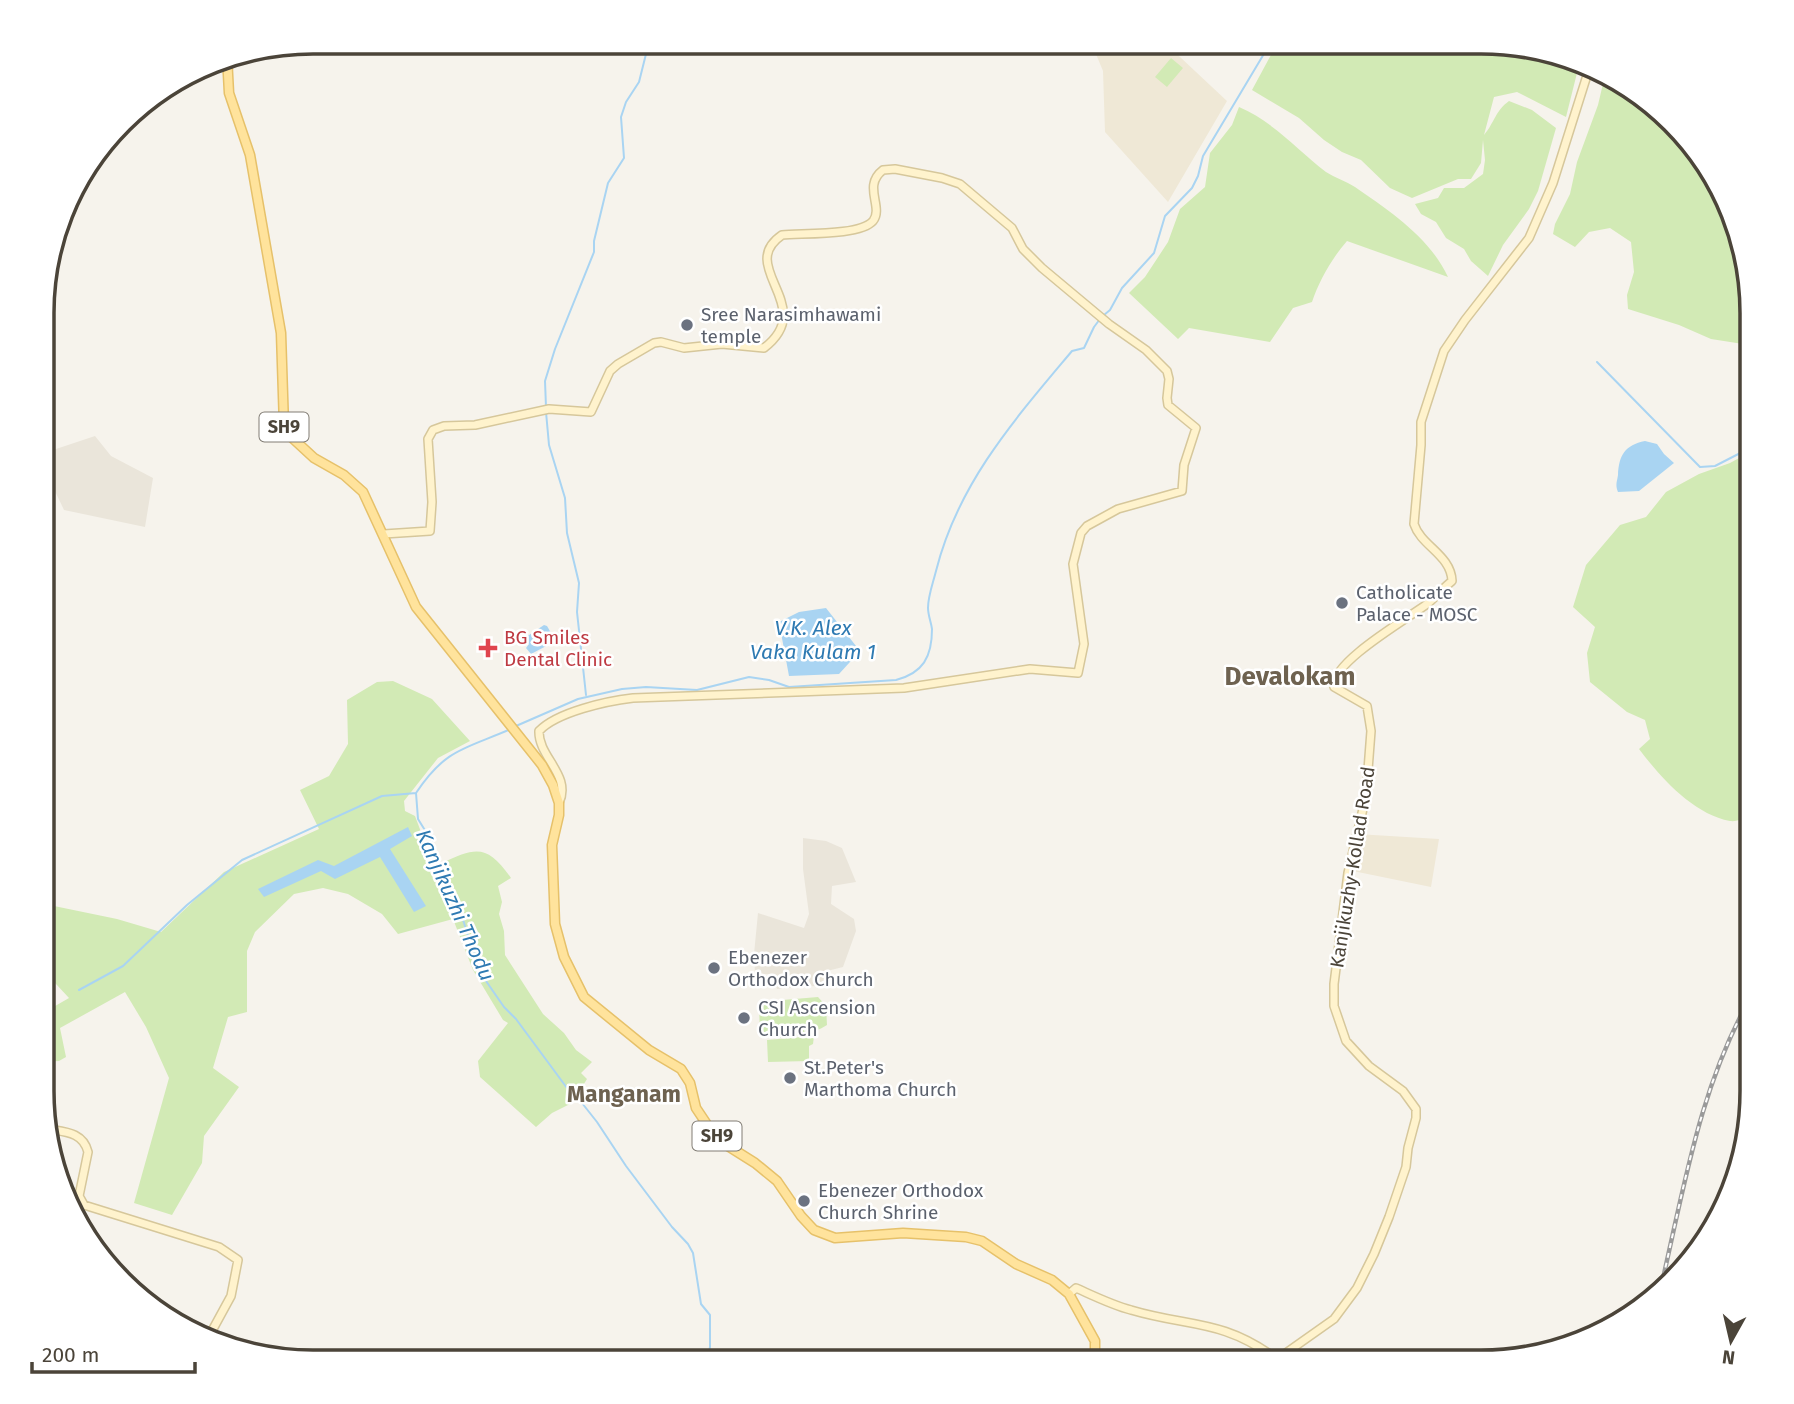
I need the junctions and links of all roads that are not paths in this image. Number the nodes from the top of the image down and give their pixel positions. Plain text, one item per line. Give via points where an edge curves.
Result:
1 (228, 69) edge
2 (1587, 77) edge
3 (384, 534) junction
4 (559, 803) junction
5 (57, 1130) edge
6 (1069, 1294) junction
7 (213, 1329) edge
8 (1095, 1350) edge
9 (1262, 1350) edge
10 (1290, 1350) edge

1 - 3 main road, SH9 via 229,93 250,155 278,314 284,426 314,458 363,492
2 - 10 street, Kanjikuzhy-Kollad Road via 1553,183 1529,239 1444,351 1421,422 1414,524 1417,534 1444,560 1451,581 1349,659 1335,676 1334,687 1367,706 1371,730 1366,796 1348,873 1335,1006 1346,1041 1369,1066 1403,1091 1416,1109 1416,1118 1389,1217 1357,1288 1334,1319
3 - 4 main road, SH9 via 416,607 542,765
3 - 4 street via 430,531 428,439 433,430 546,410 592,412 610,371 661,342 684,348 722,344 764,348 775,338 783,314 781,295 767,271 775,240 782,235 853,231 871,223 876,213 875,179 889,169 960,184 1012,228 1028,255 1167,371 1168,405 1196,428 1184,465 1182,491 1118,509 1081,533 1073,564 1084,644 1078,673 1030,669 887,690 605,702 539,731 541,745 561,781
4 - 6 main road, SH9 via 552,845 555,924 577,986 584,998 688,1076 696,1108 717,1136 777,1181 801,1216 821,1234 835,1238 903,1233 972,1238 1052,1280
5 - 7 street via 74,1133 88,1146 79,1196 84,1205 219,1247 238,1260 231,1296
6 - 8 main road, SH9 via 1095,1341
6 - 9 street via 1076,1288 1130,1310 1220,1328

